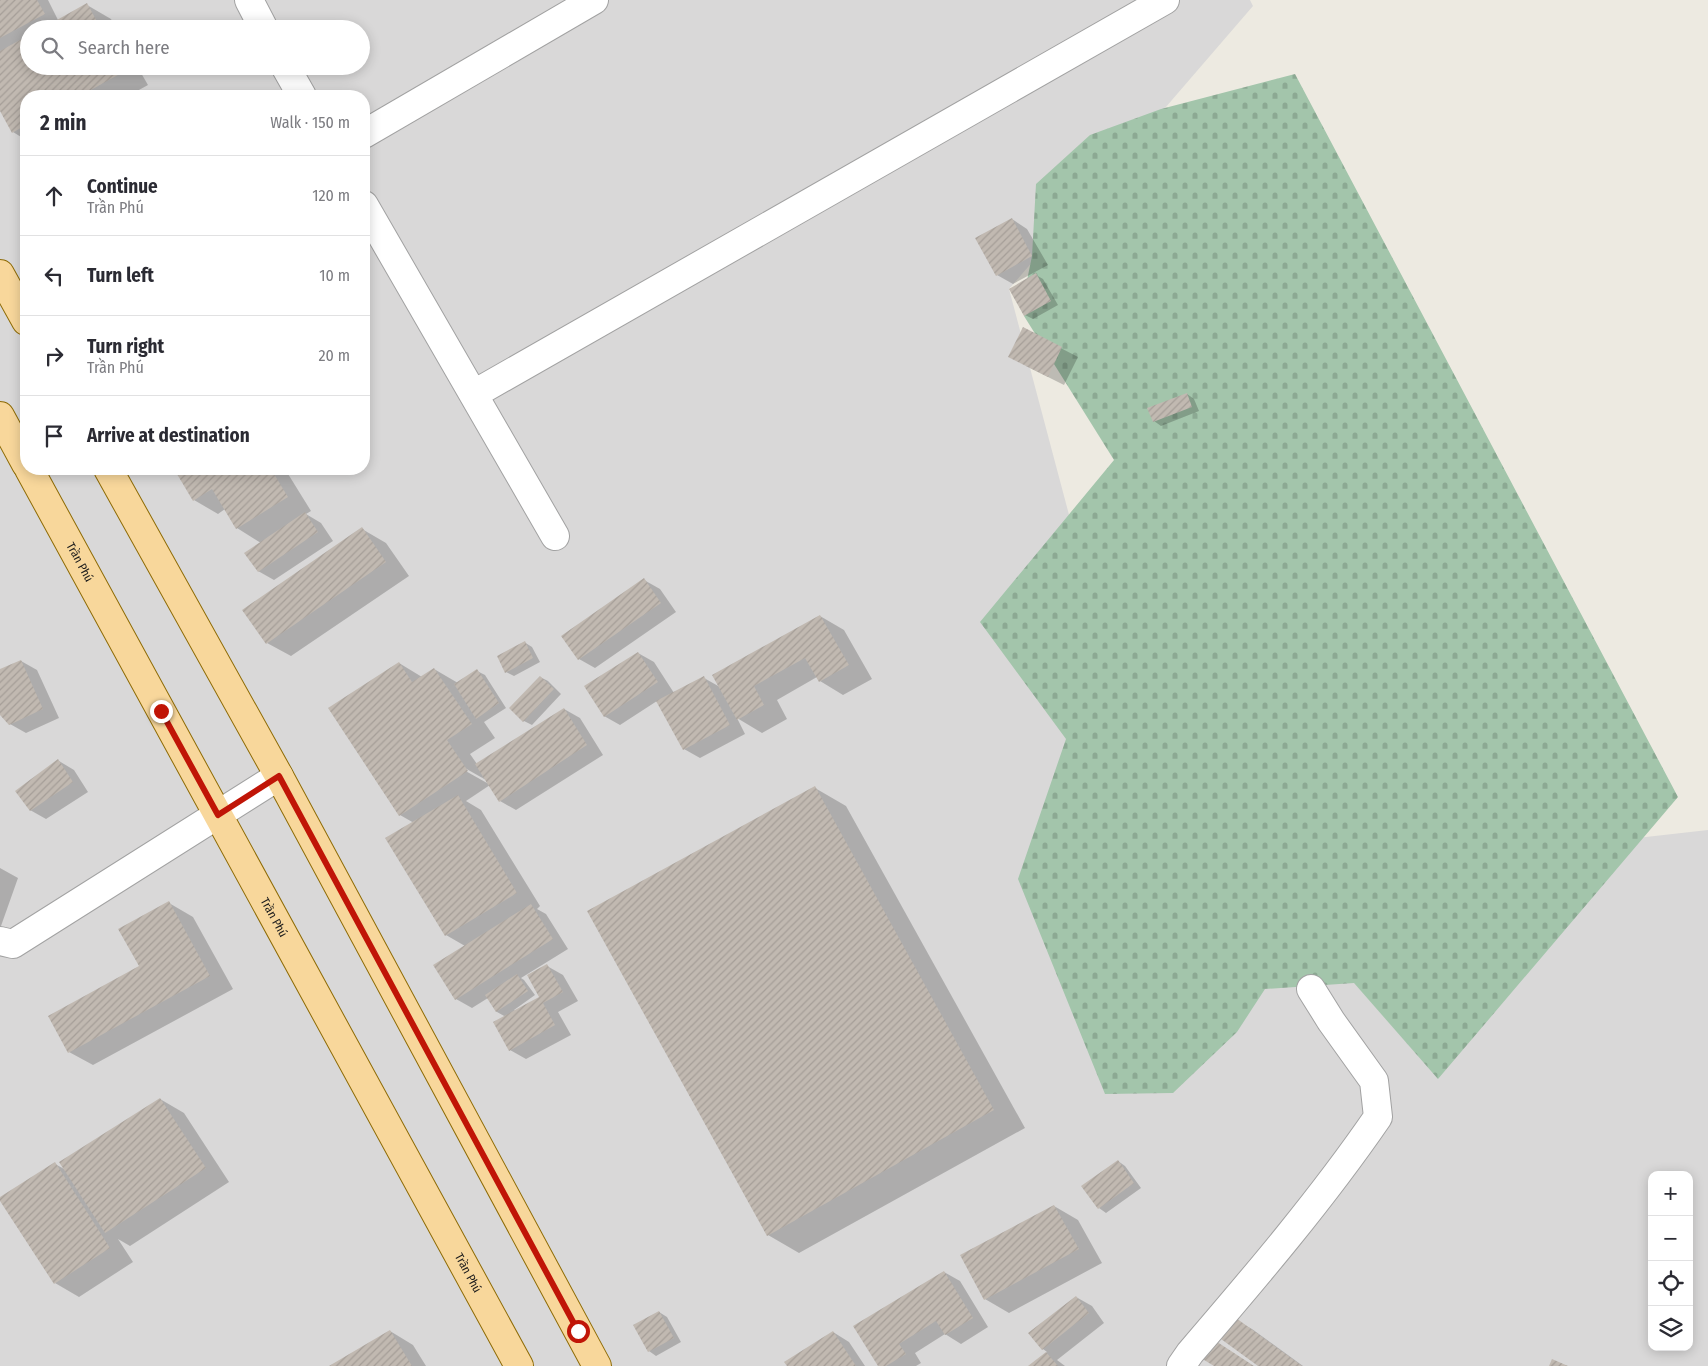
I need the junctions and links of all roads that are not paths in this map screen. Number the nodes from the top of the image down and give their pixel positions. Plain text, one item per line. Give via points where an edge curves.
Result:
1 (248, 0) edge
2 (594, 0) edge
3 (1165, 0) edge
4 (259, 20) edge
5 (290, 75) edge
6 (299, 90) edge
7 (370, 131) edge
8 (370, 215) edge
9 (0, 274) edge
10 (20, 310) edge
11 (474, 394) junction
12 (0, 416) edge
13 (20, 453) edge
14 (32, 475) edge
15 (111, 475) edge
16 (555, 536) dead end
17 (279, 776) junction
18 (218, 815) junction
19 (4, 948) edge
20 (1311, 988) dead end
21 (519, 1366) edge
22 (597, 1366) edge
23 (1181, 1366) edge

1 - 4 street
2 - 7 street
3 - 11 street
5 - 6 street
8 - 11 street
9 - 10 main road
11 - 16 street
12 - 13 main road
14 - 18 main road, Trần Phú
15 - 17 main road
17 - 18 street
17 - 22 main road
18 - 19 street
18 - 21 main road, Trần Phú
20 - 23 street via 1374,1081 1378,1117 1339,1174

